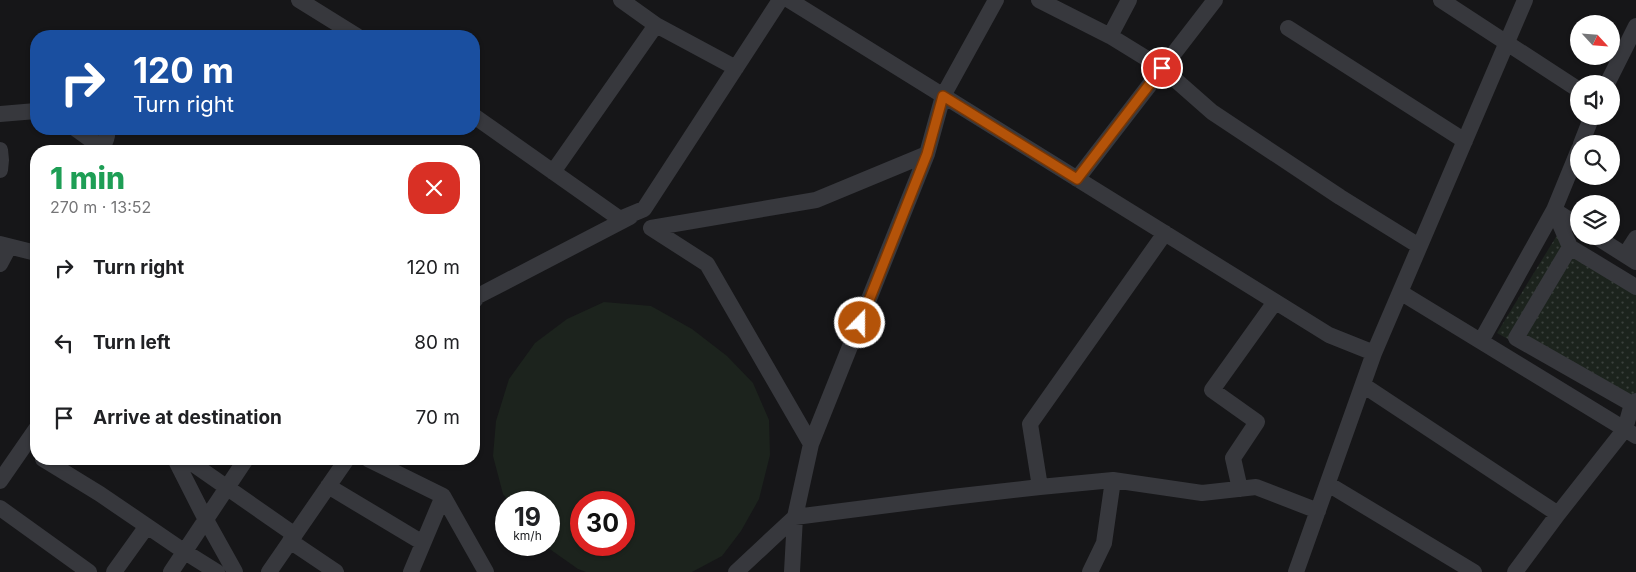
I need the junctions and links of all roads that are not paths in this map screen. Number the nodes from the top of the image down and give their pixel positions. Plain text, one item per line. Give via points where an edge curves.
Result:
1 (299, 0) edge
2 (621, 0) edge
3 (780, 0) edge
4 (789, 0) edge
5 (996, 0) edge
6 (1039, 0) edge
7 (1129, 0) edge
8 (1215, 0) edge
9 (1440, 0) edge
10 (1525, 0) edge
11 (656, 25) junction
12 (1636, 26) edge
13 (1288, 28) dead end
14 (347, 30) edge
15 (1110, 36) junction
16 (1506, 44) junction
17 (736, 68) junction
18 (1162, 68) junction
19 (1612, 75) edge
20 (1570, 84) edge
21 (943, 96) junction
22 (30, 112) edge
23 (0, 114) edge
24 (480, 120) edge
25 (84, 135) edge
26 (1464, 141) junction
27 (98, 145) edge
28 (0, 150) edge
29 (927, 154) junction
30 (0, 170) edge
31 (1570, 170) edge
32 (553, 172) junction
33 (1077, 179) junction
34 (644, 209) junction
35 (1554, 210) junction
36 (1570, 220) edge
37 (1165, 234) junction
38 (1636, 238) edge
39 (1609, 245) edge
40 (5, 246) edge
41 (1419, 246) junction
42 (1570, 247) junction
43 (30, 252) edge
44 (1630, 259) edge
45 (0, 264) edge
46 (1636, 287) edge
47 (1400, 292) junction
48 (480, 295) edge
49 (1275, 302) junction
50 (1517, 337) junction
51 (1480, 341) junction
52 (1374, 353) junction
53 (1363, 384) junction
54 (1634, 402) edge
55 (1631, 432) edge
56 (811, 444) junction
57 (30, 451) edge
58 (53, 465) edge
59 (178, 465) edge
60 (195, 465) edge
61 (242, 465) edge
62 (343, 465) edge
63 (380, 465) edge
64 (1113, 480) junction
65 (0, 481) edge
66 (1328, 484) junction
67 (328, 486) junction
68 (1040, 487) junction
69 (228, 488) junction
70 (1240, 489) junction
71 (443, 496) junction
72 (0, 508) edge
73 (1318, 511) junction
74 (1558, 514) junction
75 (795, 518) junction
76 (206, 520) junction
77 (147, 526) junction
78 (292, 538) junction
79 (423, 543) junction
80 (185, 552) junction
81 (89, 572) edge
82 (114, 572) edge
83 (171, 572) edge
84 (217, 572) edge
85 (235, 572) edge
86 (269, 572) edge
87 (336, 572) edge
88 (411, 572) edge
89 (486, 572) edge
90 (736, 572) edge
91 (792, 572) edge
92 (1090, 572) edge
93 (1296, 572) edge
94 (1474, 572) edge
95 (1515, 572) edge

1 - 14 street
2 - 11 street
3 - 17 street
4 - 21 street
5 - 21 street
6 - 15 street
7 - 15 street
8 - 18 street
9 - 16 street
10 - 16 street
11 - 17 street
11 - 32 street
12 - 19 street
13 - 26 street
15 - 18 street
16 - 20 street
16 - 26 street
17 - 34 street
18 - 33 street
18 - 41 street via 1212,112 1340,198
21 - 29 street
21 - 33 street
22 - 23 street
24 - 32 street
25 - 27 street
26 - 41 street
28 - 30 street
29 - 56 street
29 - 56 street via 816,200 652,228 707,264
31 - 35 street
32 - 34 street via 620,219
33 - 37 street
34 - 48 street
35 - 36 street
35 - 42 street
35 - 51 street
37 - 49 street
37 - 68 street via 1030,424
38 - 44 street
39 - 44 street
40 - 43 street
40 - 45 street
41 - 47 street
42 - 46 street
42 - 50 street
47 - 51 street
47 - 52 street
49 - 52 street via 1330,335
49 - 70 street via 1212,390 1257,422 1233,458
50 - 51 street
50 - 54 street
51 - 55 street
52 - 53 street
53 - 66 street
53 - 74 street
54 - 55 street
55 - 74 street
56 - 75 street
57 - 65 street
58 - 77 street
59 - 76 street
60 - 69 street
61 - 69 street
62 - 67 street
63 - 71 street
64 - 68 street
64 - 70 street via 1202,493
64 - 92 street via 1104,543
66 - 73 street
66 - 94 street
67 - 78 street
67 - 79 street
68 - 75 street
69 - 76 street
69 - 78 street
70 - 73 street via 1256,487
71 - 79 street
71 - 89 street
72 - 81 street
73 - 93 street
74 - 95 street
75 - 90 street
75 - 91 street
76 - 80 street
76 - 85 street
77 - 80 street
77 - 82 street
78 - 86 street
78 - 87 street
79 - 88 street
80 - 83 street
80 - 84 street

